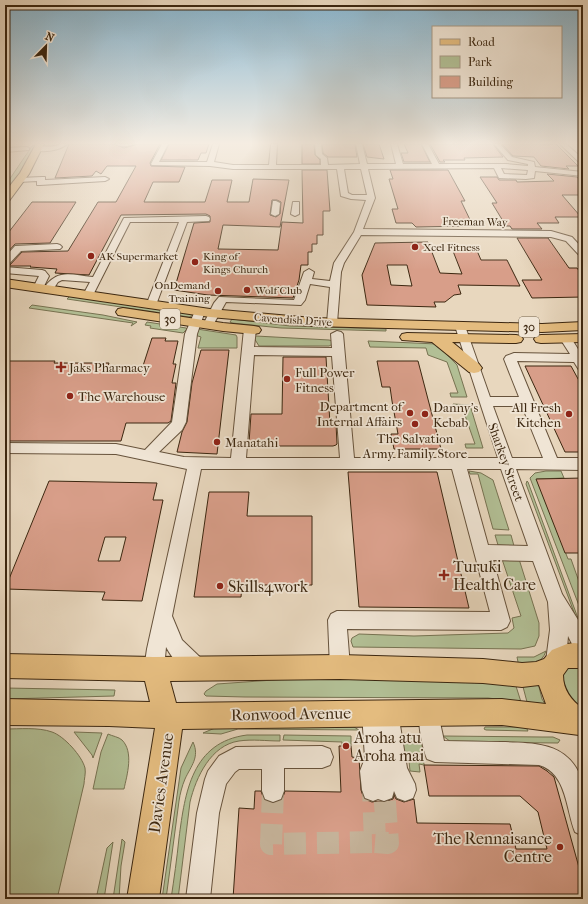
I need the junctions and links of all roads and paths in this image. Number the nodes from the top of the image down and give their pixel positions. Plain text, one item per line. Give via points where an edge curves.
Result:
1 (14, 186) edge
2 (343, 186) edge
3 (369, 186) edge
4 (371, 198) junction
5 (5, 199) edge
6 (276, 203) dead end
7 (296, 204) dead end
8 (275, 214) dead end
9 (295, 214) dead end
10 (184, 219) junction
11 (206, 219) dead end
12 (358, 232) junction
13 (57, 247) dead end
14 (583, 254) edge
15 (5, 263) edge
16 (5, 270) edge
17 (96, 280) junction
18 (5, 283) edge
19 (334, 284) junction
20 (43, 288) junction
21 (88, 295) junction
22 (5, 296) edge
23 (152, 303) junction
24 (204, 318) junction
25 (583, 326) edge
26 (335, 328) junction
27 (250, 329) junction
28 (462, 332) junction
29 (545, 333) junction
30 (436, 338) junction
31 (583, 338) edge
32 (507, 339) junction
33 (567, 340) junction
34 (248, 351) junction
35 (338, 352) junction
36 (472, 362) junction
37 (580, 362) edge
38 (485, 401) junction
39 (527, 402) junction
40 (5, 448) edge
41 (147, 456) junction
42 (195, 463) junction
43 (238, 463) junction
44 (347, 464) junction
45 (458, 464) junction
46 (507, 464) junction
47 (552, 464) junction
48 (583, 464) edge
49 (482, 552) junction
50 (539, 554) junction
51 (555, 598) junction
52 (163, 616) junction
53 (583, 645) edge
54 (583, 656) edge
55 (554, 665) junction
56 (5, 666) edge
57 (340, 667) junction
58 (197, 668) junction
59 (154, 669) junction
60 (5, 712) edge
61 (380, 713) junction
62 (428, 713) junction
63 (168, 716) junction
64 (580, 723) edge
65 (322, 757) dead end
66 (273, 758) junction
67 (273, 791) tunnel mouth
68 (583, 824) edge
69 (143, 899) edge
70 (198, 899) edge

1 - 5 main road
2 - 4 street via 344,194 351,197
3 - 4 street
4 - 12 street
6 - 8 street
7 - 9 street
10 - 11 street
10 - 17 street via 127,220
10 - 23 street
12 - 14 street, Freeman Way via 546,233 569,239
12 - 19 street via 339,263
13 - 15 street via 18,248
16 - 20 street via 42,273
17 - 20 street via 61,278
17 - 21 street
18 - 20 main road, Cavendish Drive / 30
19 - 24 street via 307,277 300,300 295,304 223,299
19 - 26 street
20 - 21 main road, Cavendish Drive / 30
21 - 23 main road, Cavendish Drive / 30
22 - 24 main road, Cavendish Drive / 30
23 - 24 main road, Cavendish Drive / 30
24 - 26 main road, Cavendish Drive / 30 via 256,318
24 - 27 main road, Cavendish Drive / 30
24 - 41 street via 191,334 177,427
25 - 29 main road, Cavendish Drive / 30
26 - 27 main road, Cavendish Drive / 30
26 - 28 main road, Cavendish Drive / 30
26 - 30 main road, Cavendish Drive / 30
26 - 35 street
27 - 34 street
28 - 29 main road, Cavendish Drive / 30
28 - 30 main road, Cavendish Drive / 30
28 - 32 main road, Cavendish Drive / 30
28 - 36 street, Sharkey Street
29 - 32 main road, Cavendish Drive / 30
29 - 33 main road, Cavendish Drive / 30
30 - 36 main road
31 - 33 main road, Cavendish Drive / 30
32 - 36 main road via 484,346
33 - 37 street
34 - 35 street
34 - 43 street
35 - 44 street
36 - 38 street, Sharkey Street
37 - 39 street via 510,358
38 - 39 street
38 - 46 street, Sharkey Street
39 - 47 street
40 - 41 street via 116,449
41 - 42 street
42 - 43 street
42 - 52 street
43 - 44 street
44 - 45 street
45 - 46 street
45 - 49 street
46 - 47 street
46 - 50 street, Sharkey Street
47 - 48 street
49 - 50 street
49 - 57 street via 501,622 337,620
50 - 51 street, Sharkey Street
51 - 53 street, Sharkey Street
51 - 55 street, Sharkey Street via 559,630
52 - 58 street via 167,631 180,654
52 - 59 street
54 - 55 main road via 564,656
55 - 57 main road via 536,674 522,675 484,671
55 - 64 main road via 550,678 552,690 562,707
56 - 59 main road
57 - 58 main road
58 - 59 main road
59 - 63 main road, Davies Avenue
60 - 63 main road, Ronwood Avenue
61 - 61 street via 391,786 371,771 376,758
61 - 62 main road, Ronwood Avenue
61 - 63 main road, Ronwood Avenue
62 - 64 main road, Ronwood Avenue via 502,712
62 - 68 street via 435,751 539,754 548,755 556,760 566,772
63 - 69 main road, Davies Avenue via 169,727
65 - 66 street
66 - 67 street
66 - 70 street via 236,758 227,764 216,779 208,813

